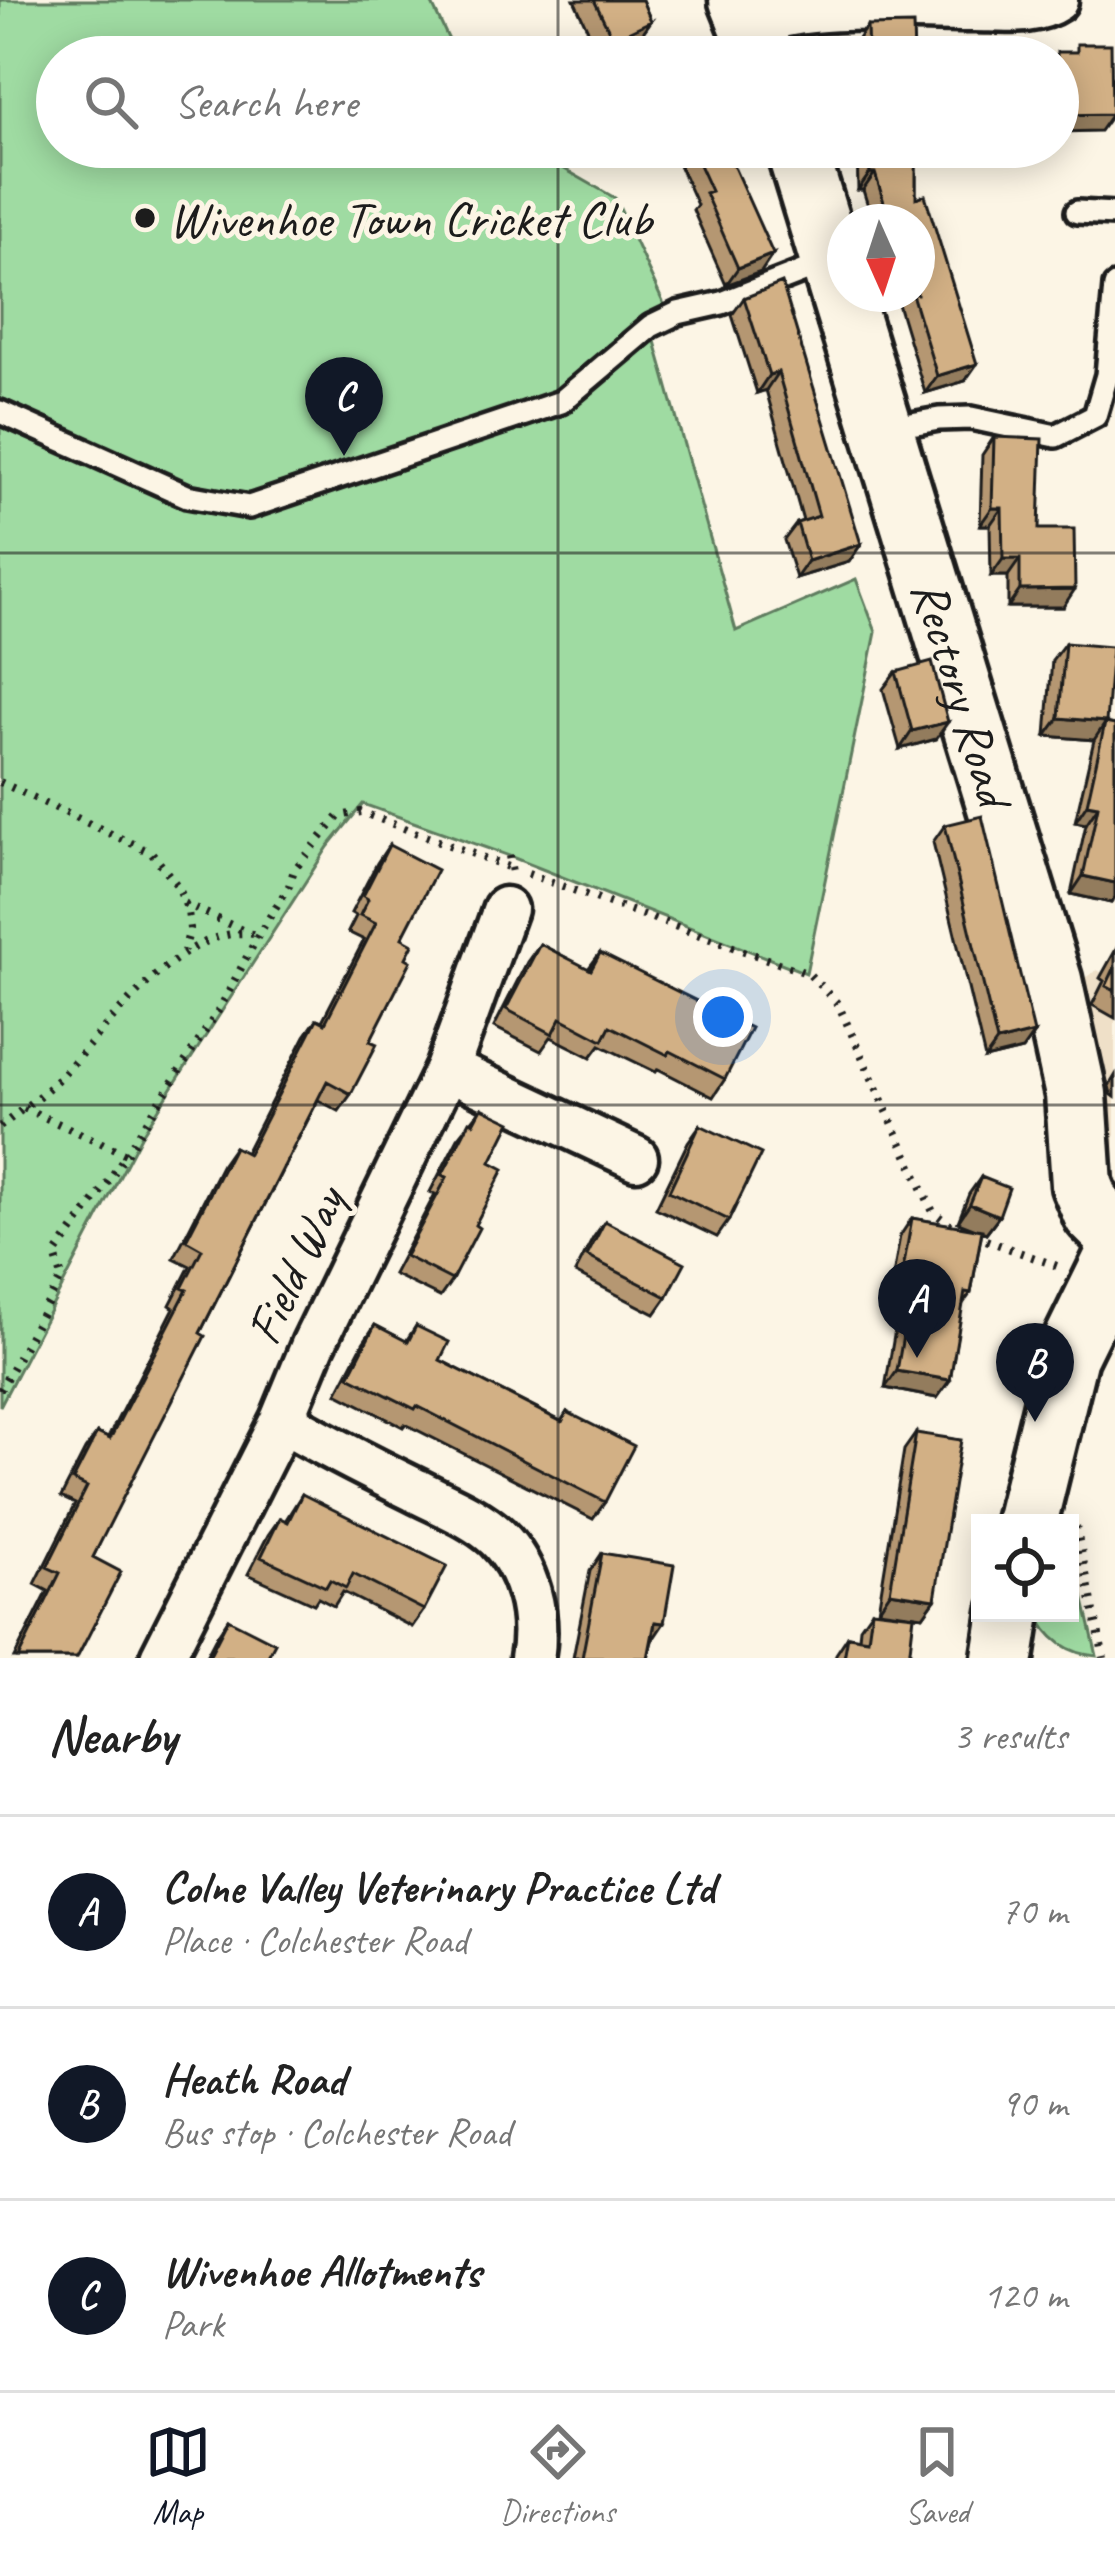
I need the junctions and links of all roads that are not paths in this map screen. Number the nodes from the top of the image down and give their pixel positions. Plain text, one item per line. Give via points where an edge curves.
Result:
1 (1056, 0) edge
2 (751, 27) edge
3 (802, 168) edge
4 (1077, 212) dead end
5 (1115, 214) edge
6 (827, 251) edge
7 (827, 262) edge
8 (1115, 286) edge
9 (846, 312) edge
10 (1110, 389) edge
11 (0, 412) edge
12 (882, 429) junction
13 (505, 910) dead end
14 (447, 1069) junction
15 (636, 1158) dead end
16 (1115, 1235) edge
17 (1105, 1277) edge
18 (282, 1420) junction
19 (1051, 1514) edge
20 (1009, 1622) edge
21 (162, 1658) edge
22 (532, 1658) edge
23 (1003, 1658) edge

1 - 2 street via 1011,10 785,14
3 - 6 street, Rectory Road
4 - 5 lane
7 - 11 lane via 651,326 561,402 249,507 187,496
8 - 10 lane
9 - 12 street, Rectory Road
10 - 12 lane via 1095,416 1056,436 971,418
12 - 16 street, Rectory Road via 1052,980 1076,1094 1082,1185
13 - 14 street, Field Way
14 - 15 street
14 - 18 street, Field Way
17 - 19 street via 1067,1356
18 - 21 street, Field Way
18 - 22 street via 497,1537 528,1588
20 - 23 street

